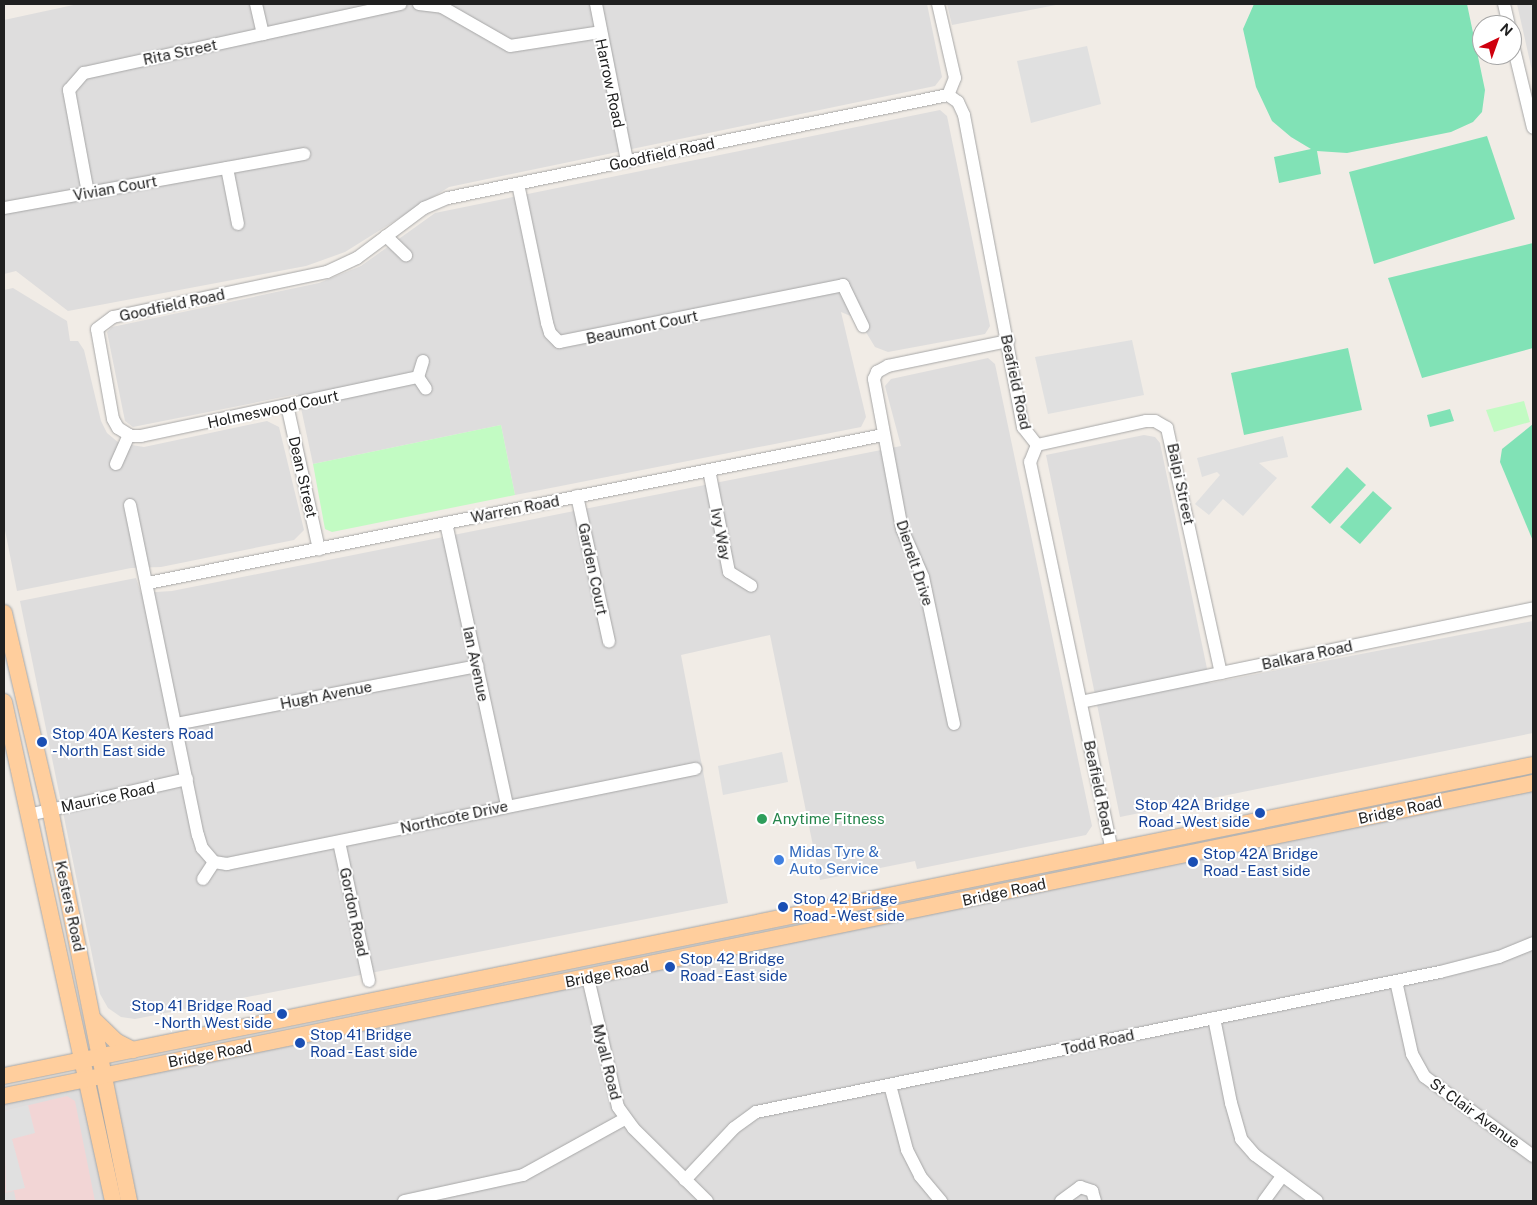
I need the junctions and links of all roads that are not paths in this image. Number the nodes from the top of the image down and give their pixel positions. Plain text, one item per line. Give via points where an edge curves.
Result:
1 (256, 4) edge
2 (401, 4) edge
3 (419, 4) edge
4 (596, 4) edge
5 (938, 4) edge
6 (600, 32) junction
7 (263, 34) junction
8 (1518, 65) edge
9 (948, 95) junction
10 (1533, 128) edge
11 (304, 154) dead end
12 (627, 161) junction
13 (227, 168) junction
14 (518, 184) junction
15 (88, 193) junction
16 (4, 208) edge
17 (238, 224) dead end
18 (386, 236) junction
19 (406, 255) dead end
20 (863, 326) dead end
21 (1008, 341) junction
22 (423, 361) dead end
23 (418, 377) junction
24 (426, 389) dead end
25 (286, 405) junction
26 (128, 435) junction
27 (883, 435) junction
28 (1037, 445) junction
29 (116, 464) dead end
30 (709, 470) junction
31 (577, 496) junction
32 (130, 505) dead end
33 (446, 523) junction
34 (319, 549) junction
35 (148, 583) junction
36 (751, 586) dead end
37 (1533, 608) edge
38 (4, 613) edge
39 (609, 642) dead end
40 (477, 666) junction
41 (1221, 673) junction
42 (4, 702) edge
43 (1081, 702) junction
44 (176, 724) junction
45 (954, 724) dead end
46 (1533, 764) edge
47 (695, 769) dead end
48 (187, 779) junction
49 (1533, 783) edge
50 (507, 806) junction
51 (50, 809) junction
52 (28, 815) junction
53 (339, 842) junction
54 (1112, 850) junction
55 (214, 862) junction
56 (1116, 869) junction
57 (203, 879) dead end
58 (1533, 943) edge
59 (583, 958) junction
60 (588, 978) junction
61 (1396, 981) junction
62 (369, 982) dead end
63 (1214, 1018) junction
64 (94, 1020) junction
65 (133, 1050) junction
66 (101, 1056) junction
67 (82, 1060) junction
68 (105, 1075) junction
69 (4, 1076) edge
70 (86, 1079) junction
71 (890, 1084) junction
72 (4, 1096) edge
73 (625, 1119) junction
74 (1533, 1156) edge
75 (1282, 1176) junction
76 (685, 1180) junction
77 (113, 1201) edge
78 (129, 1201) edge
79 (404, 1201) edge
80 (707, 1201) edge
81 (941, 1201) edge
82 (1062, 1201) edge
83 (1095, 1201) edge
84 (1264, 1201) edge
85 (1317, 1201) edge

1 - 7 street
2 - 7 street, Rita Street
3 - 6 street via 442,7 510,46
4 - 6 street, Harrow Road
5 - 9 street via 955,78
6 - 12 street, Harrow Road
7 - 15 street, Rita Street via 84,73 69,90
8 - 10 street
9 - 12 street, Goodfield Road
9 - 21 street, Beafield Road via 961,106 964,116
11 - 13 street, Vivian Court
12 - 14 street, Goodfield Road
13 - 15 street, Vivian Court
13 - 17 street
14 - 18 street, Goodfield Road via 432,204
14 - 20 street, Beaumont Court via 547,323 554,339 560,342 843,285
15 - 16 street, Vivian Court
18 - 19 street
18 - 26 street, Goodfield Road via 357,258 327,272 113,317 103,323 97,329 96,339 113,419 118,428
21 - 27 street, Dienelt Drive via 888,366 877,372 874,390
21 - 28 street, Beafield Road via 1023,427
22 - 23 street
23 - 24 street
23 - 25 street, Holmeswood Court
25 - 26 street, Holmeswood Court via 141,436
25 - 34 street, Dean Street
26 - 29 street
27 - 30 street, Warren Road
27 - 45 street, Dienelt Drive via 902,528 925,586
28 - 41 street, Balpi Street via 1146,422 1156,421 1167,428
28 - 43 street, Beafield Road via 1030,462
30 - 31 street, Warren Road
30 - 36 street, Ivy Way via 728,572
31 - 33 street, Warren Road
31 - 39 street, Garden Court
32 - 35 street
33 - 34 street, Warren Road
33 - 40 street, Ian Avenue
34 - 35 street, Warren Road
35 - 44 street
37 - 41 street, Balkara Road
38 - 51 main road, Kesters Road
40 - 44 street, Hugh Avenue
40 - 50 street, Ian Avenue
41 - 43 street, Balkara Road
42 - 52 main road, Kesters Road
43 - 54 street, Beafield Road
44 - 48 street
46 - 54 main road, Bridge Road
47 - 50 street, Northcote Drive
48 - 51 street, Maurice Road
48 - 55 street via 202,848
49 - 56 main road, Bridge Road
50 - 53 street, Northcote Drive
51 - 52 street, Maurice Road
51 - 64 main road, Kesters Road
52 - 67 main road, Kesters Road
53 - 55 street, Northcote Drive via 227,864
53 - 62 street, Gordon Road
54 - 56 main road
54 - 59 main road, Bridge Road
55 - 57 street
56 - 60 main road, Bridge Road
58 - 61 street, Todd Road via 1493,959
59 - 60 main road
59 - 65 main road, Bridge Road
60 - 68 main road, Bridge Road
60 - 73 street, Myall Road via 612,1089
61 - 63 street, Todd Road
61 - 74 street, St Clair Avenue via 1412,1054 1425,1077
63 - 71 street, Todd Road
63 - 75 street via 1231,1103 1242,1139 1255,1155
64 - 65 main road via 118,1042
64 - 66 main road, Kesters Road
65 - 66 main road, Bridge Road
66 - 67 main road, Bridge Road
66 - 68 main road, Kesters Road
67 - 69 main road, Bridge Road
67 - 70 main road, Kesters Road
68 - 70 main road, Bridge Road
68 - 78 main road, Kesters Road
70 - 72 main road, Bridge Road
70 - 77 main road, Kesters Road
71 - 76 street, Todd Road via 751,1114
71 - 81 street via 907,1150 920,1176
73 - 76 street, Myall Road
73 - 79 street via 523,1175
75 - 84 street
75 - 85 street
76 - 80 street, Myall Road
82 - 83 street via 1080,1187 1092,1191

